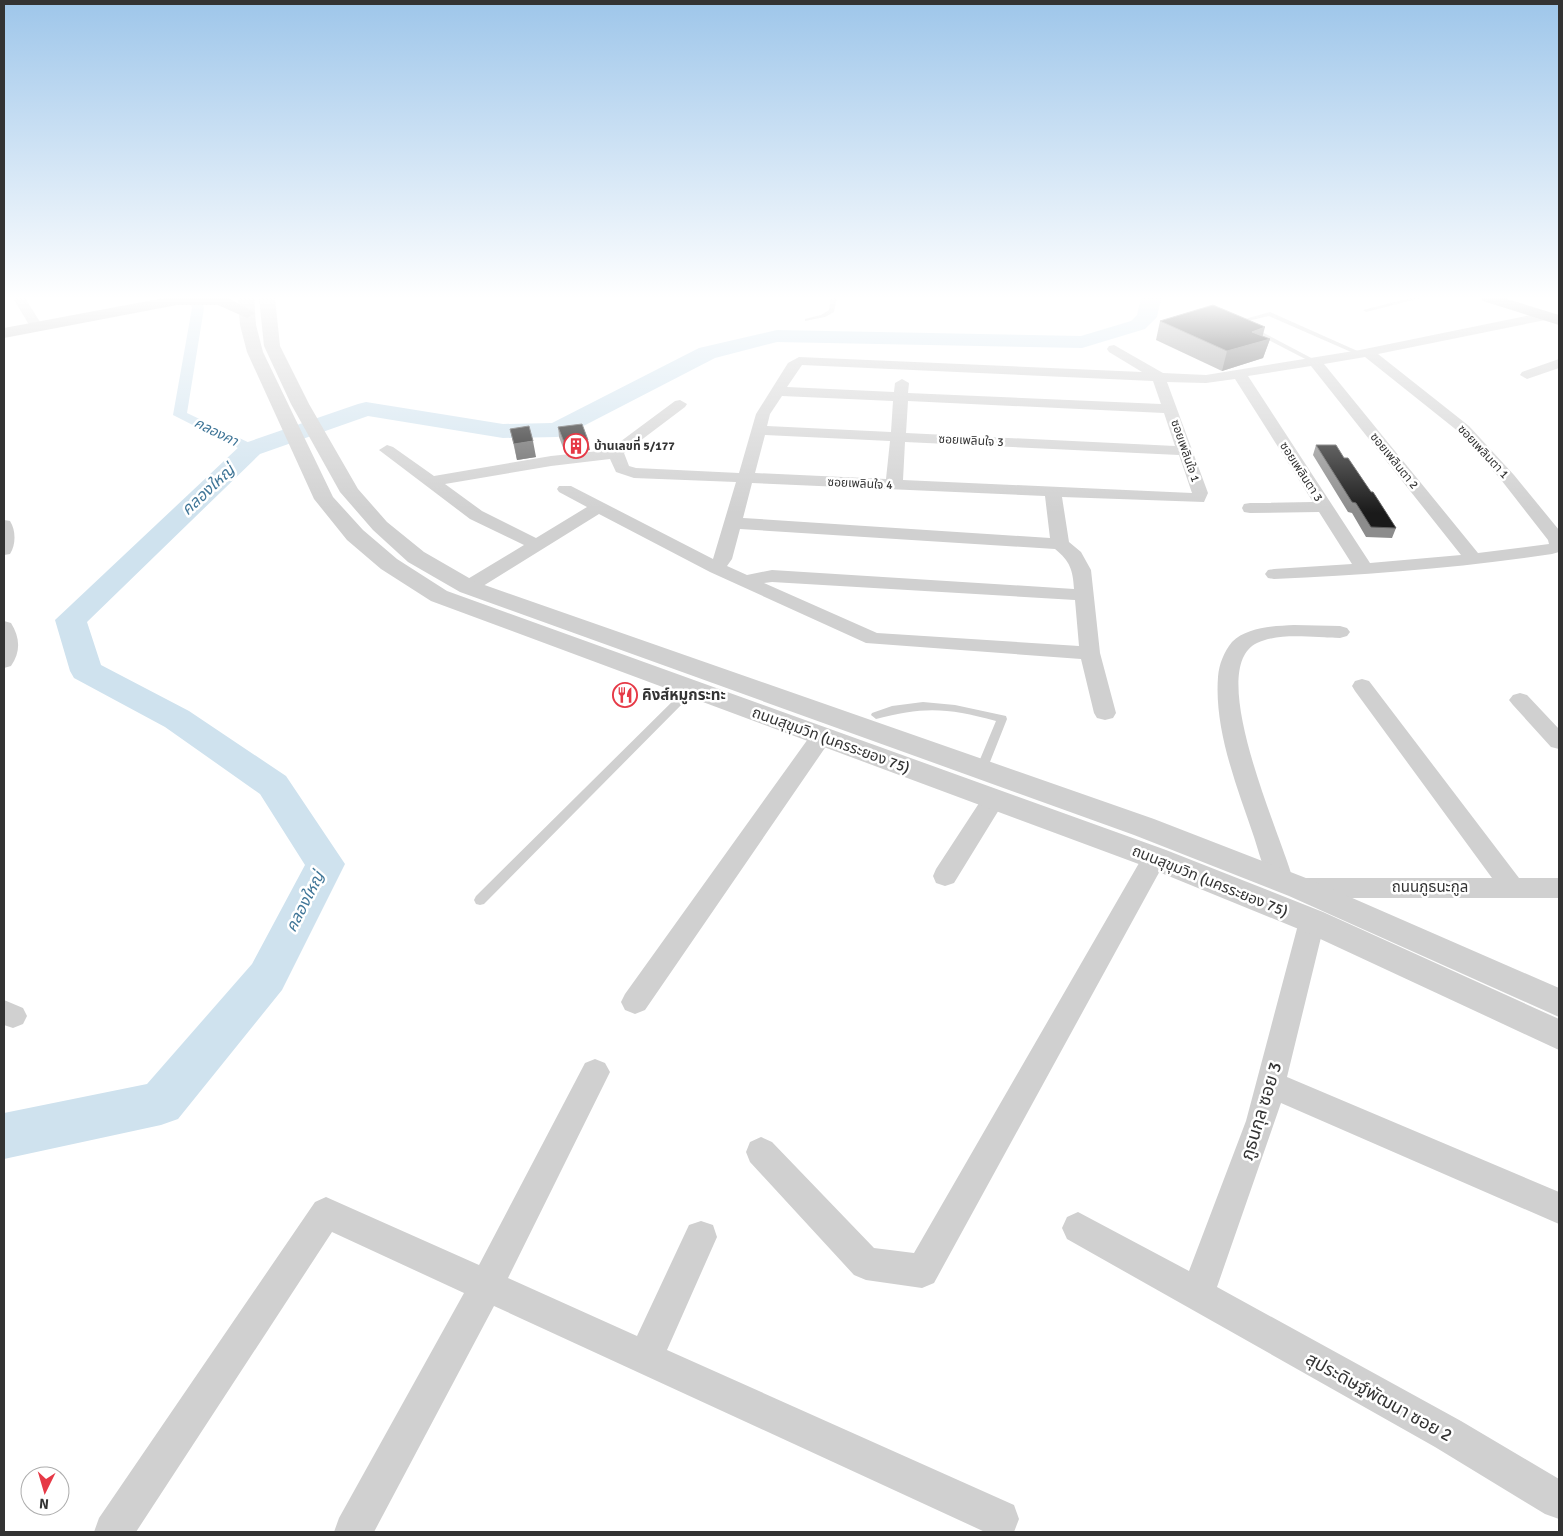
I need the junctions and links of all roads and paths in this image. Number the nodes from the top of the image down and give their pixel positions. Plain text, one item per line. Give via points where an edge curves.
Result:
1 (263, 370) edge
2 (283, 370) edge
3 (791, 370) edge
4 (903, 370) edge
5 (1011, 370) edge
6 (1148, 370) edge
7 (1266, 370) edge
8 (1321, 370) edge
9 (1386, 370) edge
10 (1541, 370) edge
11 (1238, 374) junction
12 (1527, 375) dead end
13 (1158, 376) junction
14 (777, 391) junction
15 (900, 397) junction
16 (680, 404) dead end
17 (1170, 408) junction
18 (758, 430) junction
19 (898, 438) junction
20 (387, 450) dead end
21 (1186, 451) junction
22 (615, 454) junction
23 (744, 478) junction
24 (430, 482) junction
25 (894, 485) junction
26 (565, 489) dead end
27 (1052, 493) junction
28 (1198, 498) joint
29 (600, 506) junction
30 (1323, 507) junction
31 (1250, 508) dead end
32 (731, 523) junction
33 (4, 525) edge
34 (1060, 544) junction
35 (536, 545) junction
36 (4, 550) edge
37 (1474, 560) junction
38 (716, 568) junction
39 (1365, 570) junction
40 (1274, 574) dead end
41 (746, 581) junction
42 (468, 587) junction
43 (1084, 595) junction
44 (4, 627) edge
45 (1340, 632) dead end
46 (1090, 653) junction
47 (4, 662) edge
48 (1362, 686) dead end
49 (713, 689) junction
50 (1520, 700) dead end
51 (1104, 713) dead end
52 (876, 715) dead end
53 (821, 737) junction
54 (1559, 742) edge
55 (982, 769) junction
56 (993, 800) junction
57 (1156, 858) junction
58 (945, 876) dead end
59 (1290, 884) junction
60 (1512, 887) junction
61 (1559, 888) edge
62 (480, 900) dead end
63 (1312, 921) junction
64 (635, 1002) dead end
65 (1559, 1003) edge
66 (1559, 1035) edge
67 (595, 1072) dead end
68 (1270, 1084) junction
69 (761, 1152) dead end
70 (1559, 1208) edge
71 (1078, 1228) dead end
72 (701, 1237) dead end
73 (486, 1285) junction
74 (1197, 1296) junction
75 (646, 1358) junction
76 (1559, 1500) edge
77 (1000, 1519) dead end
78 (113, 1532) edge
79 (353, 1532) edge

1 - 49 street, ถนนสุขุมวิท (นครระยอง 75) via 324,498 355,535 389,564 439,596
2 - 42 street, ถนนสุขุมวิท (นครระยอง 75) via 350,492 380,526 416,557
3 - 14 street
4 - 15 street
5 - 13 street
6 - 13 street
7 - 11 street
8 - 37 street, ซอยเพลินตา 2
9 - 37 street, ซอยเพลินตา 1 via 1464,429 1557,539 1558,546 1552,549
10 - 12 street
11 - 13 street via 1197,379
11 - 30 street, ซอยเพลินตา 3
13 - 17 street, ซอยเพลินใจ 1
14 - 15 street
14 - 18 street via 763,414
15 - 17 street
15 - 19 street
16 - 22 street
17 - 21 street, ซอยเพลินใจ 1
18 - 19 street, ซอยเพลินใจ 3
18 - 23 street
19 - 21 street, ซอยเพลินใจ 3
19 - 25 street
20 - 24 street
21 - 28 street, ซอยเพลินใจ 1 via 1200,493
22 - 23 street, ซอยเพลินใจ 4 via 622,469 634,473
22 - 24 street via 551,461
23 - 25 street, ซอยเพลินใจ 4
23 - 32 street
24 - 35 street via 476,515
25 - 27 street, ซอยเพลินใจ 4
26 - 29 street
27 - 28 street, ซอยเพลินใจ 4
27 - 34 street
29 - 35 street
29 - 38 street
30 - 31 street
30 - 39 street, ซอยเพลินตา 3
32 - 34 street
32 - 38 street via 723,559
33 - 36 street
34 - 43 street via 1079,562
35 - 42 street
37 - 39 street
38 - 41 street
39 - 40 street
41 - 43 street via 772,576
41 - 46 street via 873,639
42 - 49 street, ถนนสุขุมวิท (นครระยอง 75)
43 - 46 street
44 - 47 street via 8,651
45 - 59 street via 1259,636 1236,650 1231,664 1228,683 1240,752
46 - 51 street
48 - 60 street
49 - 53 street, ถนนสุขุมวิท (นครระยอง 75)
49 - 55 street, ถนนสุขุมวิท (นครระยอง 75)
49 - 62 lane
50 - 54 street
52 - 55 lane via 919,705 962,708 1002,720
53 - 56 street, ถนนสุขุมวิท (นครระยอง 75)
53 - 64 street
55 - 59 street, ถนนสุขุมวิท (นครระยอง 75)
56 - 57 street, ถนนสุขุมวิท (นครระยอง 75)
56 - 58 street
57 - 63 street, ถนนสุขุมวิท (นครระยอง 75)
57 - 69 street via 922,1271 866,1263
59 - 60 street, ถนนภูธนะกูล
59 - 65 street, ถนนสุขุมวิท (นครระยอง 75)
60 - 61 street, ถนนภูธนะกูล
63 - 66 street, ถนนสุขุมวิท (นครระยอง 75)
63 - 68 street, ภูธนกุล ซอย 3
67 - 73 street
68 - 70 street
68 - 74 street, ภูธนกุล ซอย 3 via 1261,1121
71 - 74 street, สุประดิษฐ์พัฒนา ซอย 2
72 - 75 street
73 - 75 street
73 - 78 street via 326,1213
73 - 79 street
74 - 76 street, สุประดิษฐ์พัฒนา ซอย 2 via 1448,1434
75 - 77 street

